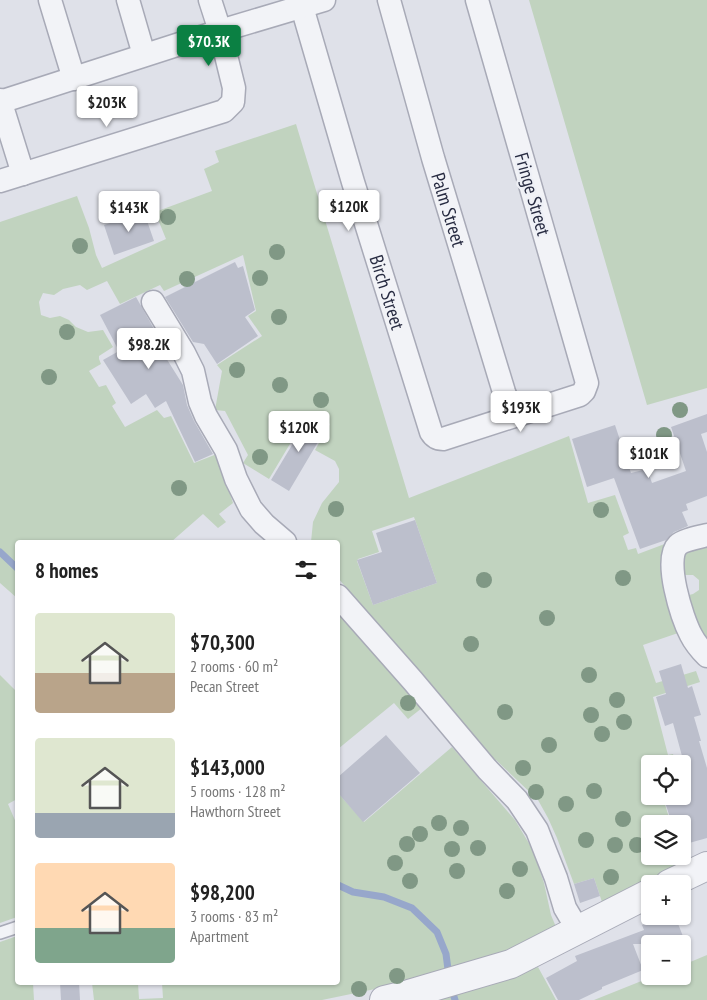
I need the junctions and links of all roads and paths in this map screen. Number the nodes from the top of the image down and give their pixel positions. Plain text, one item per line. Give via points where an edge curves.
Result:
1 (50, 0) edge
2 (128, 0) edge
3 (210, 0) edge
4 (324, 0) edge
5 (389, 0) edge
6 (477, 0) edge
7 (301, 3) edge
8 (220, 31) junction
9 (144, 55) junction
10 (74, 79) junction
11 (0, 101) edge
12 (23, 174) junction
13 (0, 182) edge
14 (153, 302) dead end
15 (513, 416) junction
16 (707, 535) edge
17 (283, 540) edge
18 (340, 598) edge
19 (707, 656) edge
20 (707, 866) edge
21 (688, 875) edge
22 (641, 897) edge
23 (15, 928) edge
24 (578, 930) junction
25 (0, 933) edge
26 (392, 998) edge

1 - 10 street
2 - 9 street
3 - 8 street
4 - 7 street
5 - 15 street, Palm Street via 436,168
6 - 15 street, Fringe Street via 587,379 586,388 580,394
7 - 8 street
7 - 15 street, Birch Street via 431,432 443,440
8 - 9 street
8 - 12 street via 234,88 234,102 224,111
9 - 10 street
10 - 11 street
11 - 12 street
12 - 13 street
14 - 17 street via 193,371 200,402 226,450 251,509
16 - 19 street via 679,544 672,557 672,567 687,627
18 - 24 street via 486,769 517,800 537,830 565,908
20 - 21 street
22 - 24 street
23 - 25 lane
24 - 26 street via 516,962

